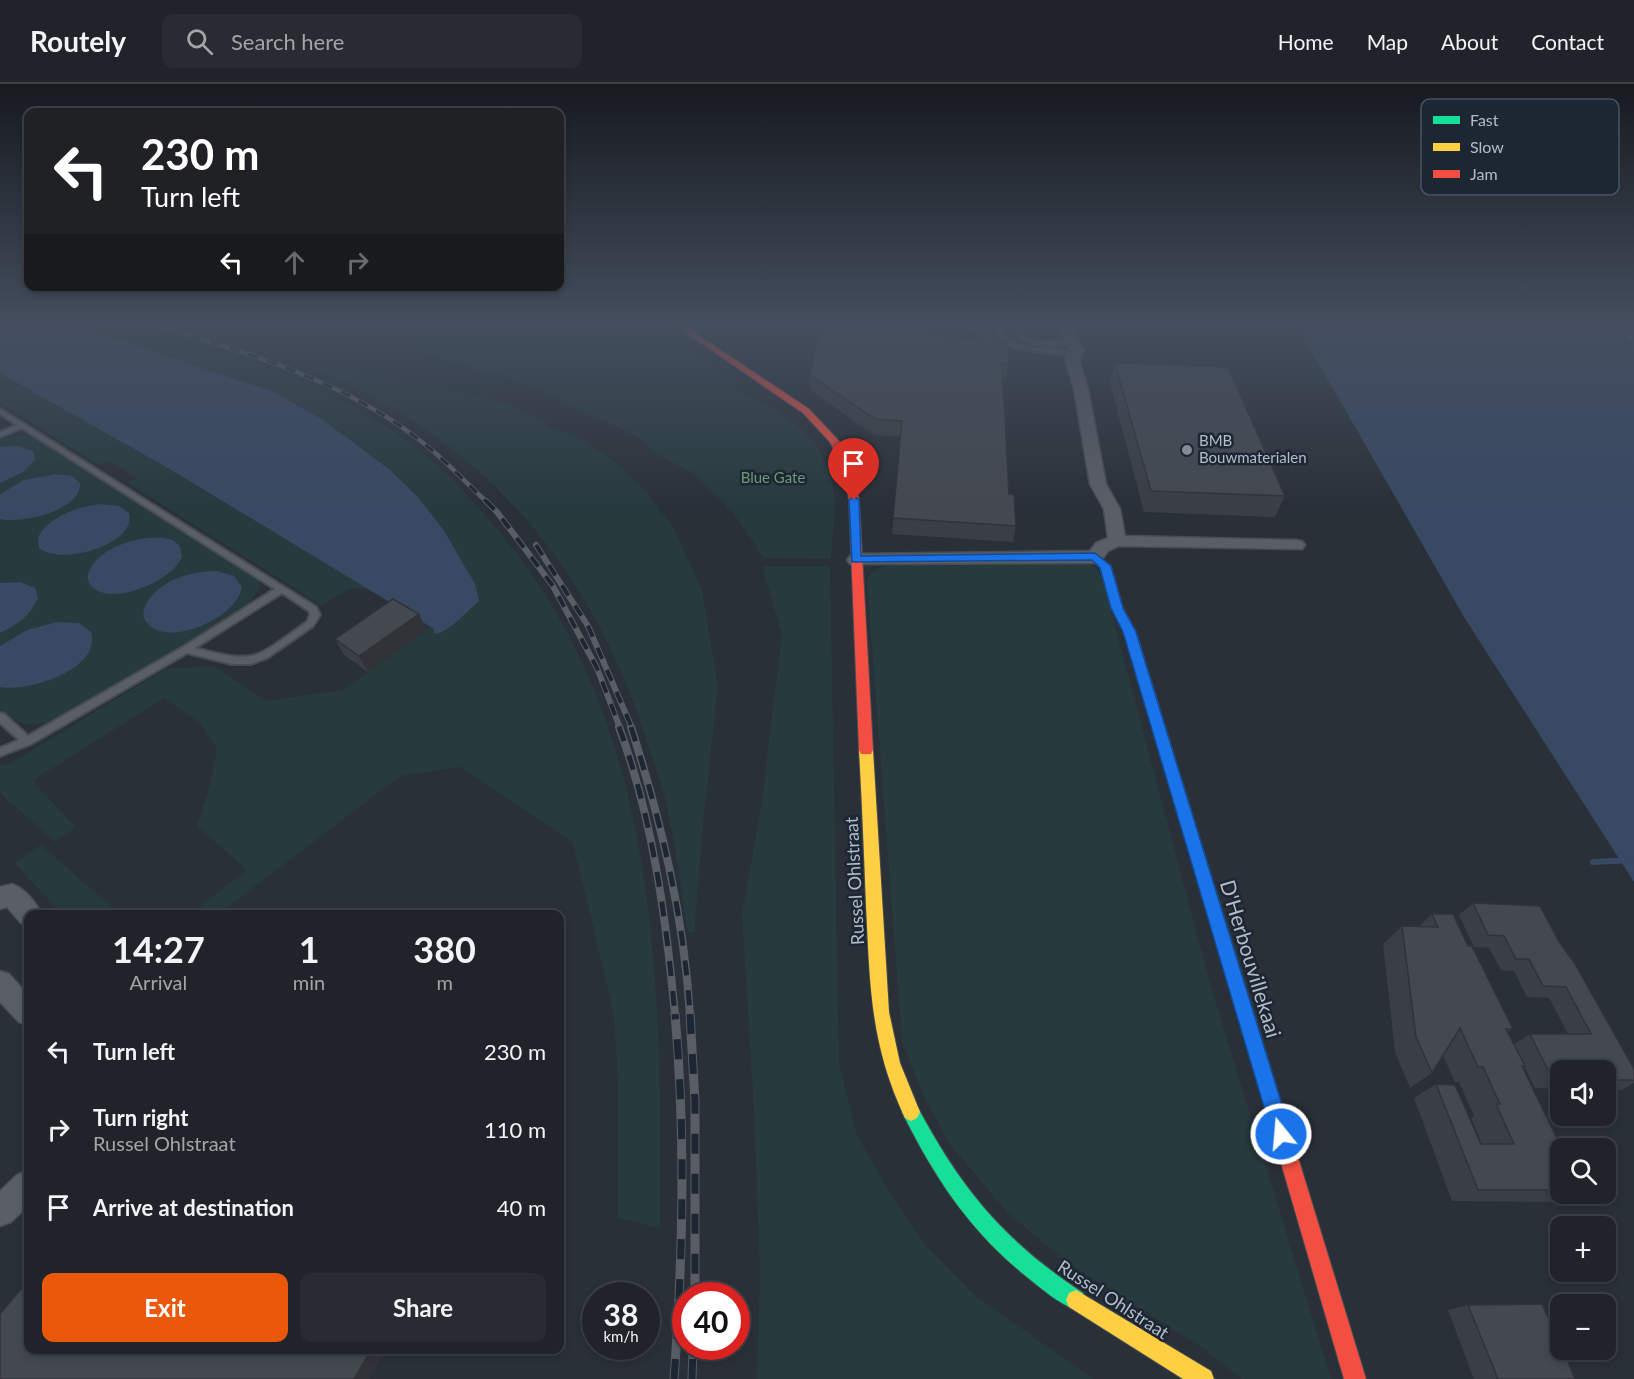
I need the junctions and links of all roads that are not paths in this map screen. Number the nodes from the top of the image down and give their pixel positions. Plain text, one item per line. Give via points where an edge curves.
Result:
1 (766, 384) edge
2 (1081, 384) edge
3 (0, 411) edge
4 (23, 425) junction
5 (0, 435) edge
6 (1117, 541) junction
7 (1296, 545) dead end
8 (1095, 556) junction
9 (856, 560) junction
10 (282, 589) junction
11 (186, 649) junction
12 (0, 717) edge
13 (27, 741) junction
14 (0, 752) edge
15 (0, 898) edge
16 (26, 910) edge
17 (0, 983) edge
18 (24, 1009) edge
19 (24, 1190) edge
20 (0, 1211) edge
21 (1203, 1379) edge
22 (1355, 1379) edge

1 - 9 street, Russel Ohlstraat via 806,411 834,441 848,470 854,500
2 - 6 street via 1098,484 1112,509
3 - 4 lane
4 - 5 lane
4 - 10 lane
6 - 7 street
6 - 8 street via 1102,546
8 - 9 street
8 - 22 street, D'Herbouvillekaai via 1105,566 1117,608 1130,632
9 - 21 street, Russel Ohlstraat via 877,969 885,1040 904,1100 957,1191 997,1236 1057,1288
10 - 11 lane
10 - 11 lane via 313,609 315,615 310,624 264,656 232,660
11 - 13 lane
12 - 13 lane
13 - 14 lane
15 - 16 street via 12,895
17 - 18 street
19 - 20 street

